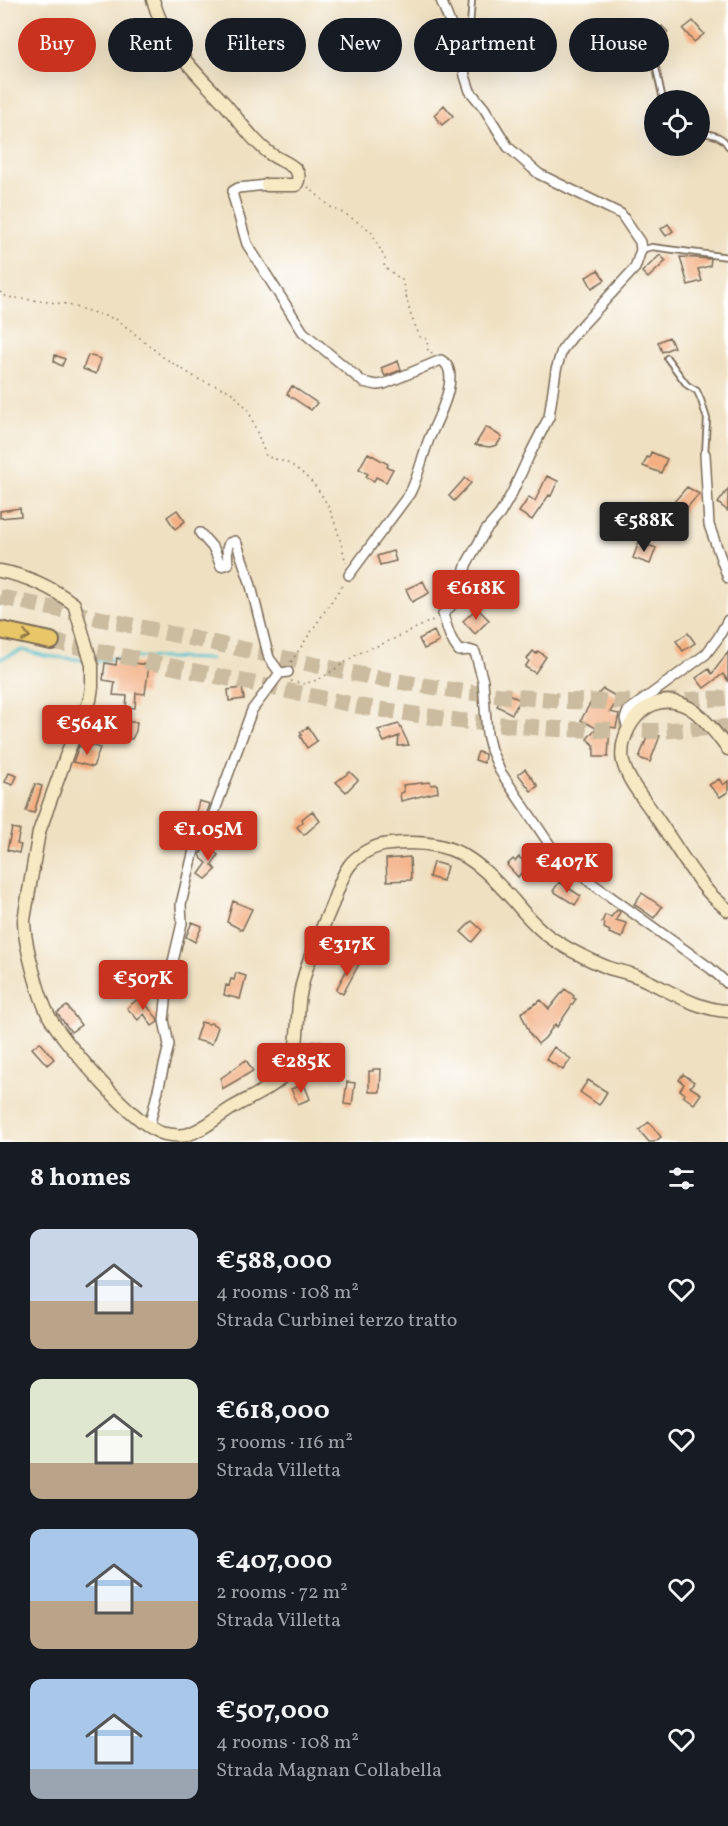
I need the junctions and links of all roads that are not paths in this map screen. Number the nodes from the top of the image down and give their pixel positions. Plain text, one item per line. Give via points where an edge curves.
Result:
1 (153, 0) edge
2 (441, 0) edge
3 (472, 0) edge
4 (657, 72) edge
5 (465, 76) junction
6 (661, 90) edge
7 (710, 133) edge
8 (728, 146) edge
9 (267, 186) joint
10 (641, 250) junction
11 (728, 257) edge
12 (667, 358) dead end
13 (705, 454) joint
14 (200, 533) dead end
15 (0, 571) edge
16 (349, 575) road end
17 (728, 578) edge
18 (728, 620) edge
19 (0, 630) edge
20 (51, 641) tunnel mouth
21 (628, 728) junction
22 (728, 749) edge
23 (728, 910) edge
24 (728, 984) edge
25 (728, 1011) edge
26 (158, 1135) edge

1 - 9 street via 173,46 197,76 268,153 295,168 299,180 296,186
2 - 5 street via 461,51
3 - 5 lane
4 - 6 lane
5 - 10 street via 470,91 508,147 539,174 621,214 640,242
7 - 8 lane via 725,140
9 - 16 street via 238,188 233,196 247,244 303,332 363,382 377,385 396,381 441,360 447,365 450,378 441,414 410,493
10 - 11 lane via 652,247
10 - 24 street via 635,268 562,350 549,417 512,493 467,562 454,603 443,614 459,651 475,652 483,681 487,734 500,771 552,848 590,882
12 - 13 lane via 701,400 707,419
13 - 17 street via 709,525
14 - 26 street via 214,549 221,566 228,564 228,545 231,541 237,544 269,658 284,673 252,710 207,832 194,850 168,983 164,1020 169,1045
15 - 26 street via 43,584 75,605 92,665 90,700 39,832 24,932 34,971 49,1016 87,1067
18 - 21 street via 706,654 628,711
19 -> 20 highway
21 - 22 street via 646,708 662,702 679,703 698,715
21 - 23 street via 622,753 628,776 706,890
25 - 26 street via 713,1011 609,968 548,936 465,854 428,843 388,844 358,856 345,873 306,970 295,1052 279,1080 202,1128 184,1135

